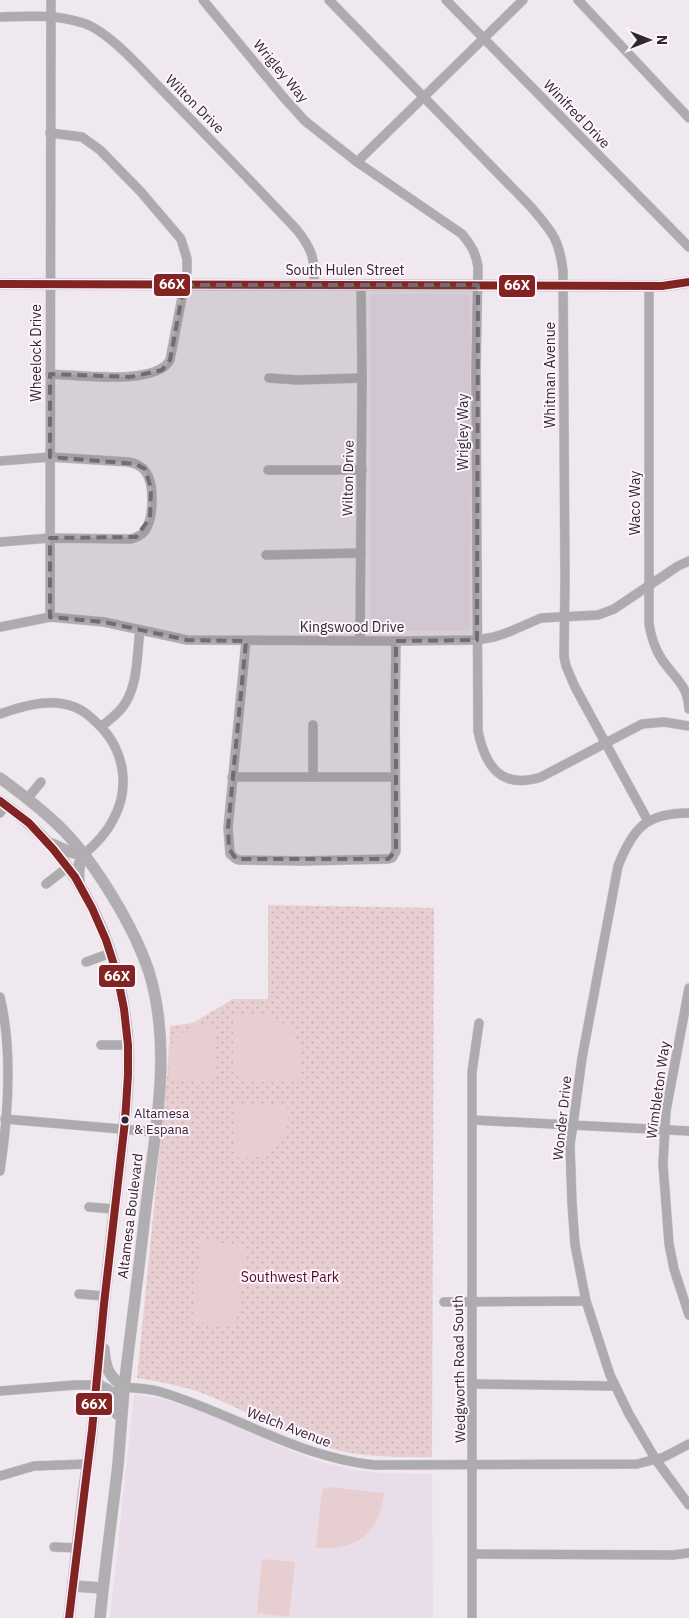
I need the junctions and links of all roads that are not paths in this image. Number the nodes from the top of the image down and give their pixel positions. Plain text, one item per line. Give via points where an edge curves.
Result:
1 (51, 0) edge
2 (203, 0) edge
3 (329, 0) edge
4 (446, 0) edge
5 (523, 0) edge
6 (578, 0) edge
7 (50, 16) junction
8 (0, 17) edge
9 (483, 39) junction
10 (424, 98) junction
11 (689, 118) edge
12 (50, 133) junction
13 (357, 162) junction
14 (689, 247) edge
15 (689, 282) edge
16 (0, 284) edge
17 (50, 284) junction
18 (184, 285) junction
19 (314, 285) junction
20 (361, 285) junction
21 (478, 285) junction
22 (563, 286) junction
23 (648, 286) junction
24 (50, 374) junction
25 (269, 378) dead end
26 (362, 378) junction
27 (50, 458) junction
28 (0, 461) edge
29 (268, 470) dead end
30 (362, 470) junction
31 (50, 538) junction
32 (0, 542) edge
33 (361, 553) junction
34 (266, 555) dead end
35 (689, 561) edge
36 (648, 585) junction
37 (564, 616) junction
38 (50, 617) junction
39 (0, 627) edge
40 (140, 630) junction
41 (477, 640) junction
42 (246, 641) junction
43 (360, 641) junction
44 (396, 641) junction
45 (689, 708) edge
46 (0, 714) edge
47 (313, 725) dead end
48 (689, 726) edge
49 (101, 727) junction
50 (606, 742) junction
51 (232, 777) junction
52 (313, 777) junction
53 (395, 777) junction
54 (3, 780) edge
55 (41, 782) dead end
56 (27, 799) junction
57 (2, 806) edge
58 (37, 807) junction
59 (689, 813) edge
60 (648, 821) junction
61 (48, 842) junction
62 (83, 855) junction
63 (68, 867) junction
64 (46, 884) dead end
65 (80, 885) junction
66 (112, 953) junction
67 (86, 962) dead end
68 (689, 988) edge
69 (0, 997) edge
70 (479, 1023) dead end
71 (101, 1045) dead end
72 (128, 1045) junction
73 (5, 1119) junction
74 (473, 1120) junction
75 (573, 1125) junction
76 (124, 1129) junction
77 (665, 1130) junction
78 (155, 1132) junction
79 (689, 1132) edge
80 (0, 1172) edge
81 (89, 1207) dead end
82 (115, 1210) junction
83 (79, 1294) dead end
84 (105, 1296) junction
85 (444, 1302) dead end
86 (471, 1302) junction
87 (586, 1302) junction
88 (689, 1315) edge
89 (102, 1323) junction
90 (473, 1384) junction
91 (96, 1385) junction
92 (615, 1386) junction
93 (124, 1387) junction
94 (0, 1391) edge
95 (120, 1435) junction
96 (689, 1444) edge
97 (656, 1460) junction
98 (88, 1464) junction
99 (473, 1464) junction
100 (0, 1476) edge
101 (689, 1505) edge
102 (54, 1547) dead end
103 (78, 1548) junction
104 (689, 1553) edge
105 (473, 1554) junction
106 (73, 1586) junction
107 (103, 1588) junction
108 (69, 1618) edge
109 (100, 1618) edge
110 (472, 1618) edge

1 - 7 street, Wheelock Drive
2 - 13 street, Wrigley Way via 300,116
3 - 10 street, Whitman Avenue
4 - 9 street, Winifred Drive
5 - 9 street
6 - 11 street
7 - 8 street, Wilton Drive
7 - 12 street, Wheelock Drive
7 - 19 street, Wilton Drive via 84,23 106,36 214,142 308,243 315,263
9 - 10 street
9 - 14 street, Winifred Drive
10 - 13 street
10 - 22 street, Whitman Avenue via 548,226 561,255
12 - 17 street, Wheelock Drive
12 - 18 street via 82,137 90,142 141,192 180,239 187,259
13 - 21 street, Wrigley Way via 462,234 476,254
15 - 23 main road, South Hulen Street
16 - 17 main road, South Hulen Street
17 - 18 main road, South Hulen Street
17 - 24 street, Wheelock Drive
18 - 19 main road, South Hulen Street
18 - 24 street via 170,360 162,370 130,377
19 - 20 main road, South Hulen Street
20 - 21 main road, South Hulen Street
20 - 26 street, Wilton Drive
21 - 22 main road, South Hulen Street
21 - 41 street, Wrigley Way
22 - 23 main road, South Hulen Street
22 - 37 street, Whitman Avenue
23 - 36 street, Waco Way
24 - 27 street, Wheelock Drive
25 - 26 street
26 - 30 street, Wilton Drive
27 - 28 street
27 - 31 street, Wheelock Drive
27 - 31 street via 136,464 144,469 151,488 148,526 136,537
29 - 30 street
30 - 33 street, Wilton Drive
31 - 32 street
31 - 38 street, Wheelock Drive
33 - 34 street
33 - 43 street, Wilton Drive
35 - 36 street, Kingswood Drive
36 - 37 street, Kingswood Drive via 598,615
36 - 45 street, Waco Way via 653,643 686,689
37 - 41 street, Kingswood Drive via 541,618 494,637
37 - 50 street, Whitman Avenue via 566,666
38 - 39 street, Kingswood Drive
38 - 40 street, Kingswood Drive via 104,622
40 - 42 street, Kingswood Drive via 187,640
40 - 49 street via 136,665 126,702
41 - 44 street, Kingswood Drive
41 - 50 street, Wrigley Way via 478,731 485,756 496,772 521,781 541,777
42 - 43 street, Kingswood Drive
42 - 51 street
43 - 44 street, Kingswood Drive
44 - 53 street
46 - 49 street via 22,707 62,704 90,715
47 - 52 street
48 - 50 street, Wrigley Way via 664,722 642,724
49 - 62 street via 120,756 122,792 113,822
50 - 60 street, Whitman Avenue
51 - 52 street
51 - 53 street via 228,828 230,854 239,860 303,861 392,858 395,853
52 - 53 street
54 - 56 main road, Altamesa Boulevard
54 - 57 main road via 9,796
55 - 56 street
56 - 58 main road, Altamesa Boulevard
57 - 58 main road via 16,800
57 - 61 main road, Altamesa Boulevard via 30,824
58 - 62 main road, Altamesa Boulevard via 63,830
59 - 60 street via 660,816
60 - 75 street, Wonder Drive via 634,833 618,866 582,1058
61 - 62 main road
61 - 63 main road, Altamesa Boulevard
62 - 65 main road via 78,871
62 - 78 main road, Altamesa Boulevard via 123,915 151,980 161,1045
63 - 64 street
63 - 65 main road, Altamesa Boulevard
65 - 66 main road, Altamesa Boulevard
66 - 67 street
66 - 72 main road, Altamesa Boulevard
68 - 77 street, Wimbleton Way
69 - 73 street via 7,1046
70 - 74 street, Wedgworth Road South via 472,1072
71 - 72 street
72 - 76 main road, Altamesa Boulevard
73 - 76 street
73 - 80 street
74 - 75 street
74 - 86 street, Wedgworth Road South
75 - 77 street
75 - 87 street, Wonder Drive via 575,1245
76 - 78 street
76 - 82 main road, Altamesa Boulevard
77 - 79 street
77 - 88 street, Wimbleton Way via 663,1164 669,1244
78 - 93 main road, Altamesa Boulevard
81 - 82 street, Altamesa Boulevard
82 - 84 main road, Altamesa Boulevard
83 - 84 street, Altamesa Boulevard
84 - 89 main road, Altamesa Boulevard
85 - 86 street
86 - 87 street
86 - 90 street, Wedgworth Road South
87 - 92 street, Wonder Drive
89 - 91 main road, Altamesa Boulevard
89 - 93 main road via 104,1360 108,1372
90 - 92 street
90 - 99 street, Wedgworth Road South
91 - 93 street, Welch Avenue
91 - 94 street, Welch Avenue
91 - 95 main road via 112,1392 115,1398
91 - 98 main road, Altamesa Boulevard
92 - 97 street, Wonder Drive
93 - 95 main road, Altamesa Boulevard
93 - 99 street, Welch Avenue via 160,1392 217,1412 307,1451 335,1458 374,1465
95 - 107 main road, Altamesa Boulevard
96 - 97 street, Welch Avenue
97 - 99 street, Welch Avenue via 637,1464
97 - 101 street, Wonder Drive
98 - 100 street via 34,1466
98 - 103 main road, Altamesa Boulevard
99 - 105 street, Wedgworth Road South
102 - 103 street
103 - 106 main road, Altamesa Boulevard
104 - 105 street
105 - 110 street, Wedgworth Road South
106 - 107 main road
106 - 108 main road, Altamesa Boulevard
107 - 109 main road, Altamesa Boulevard

